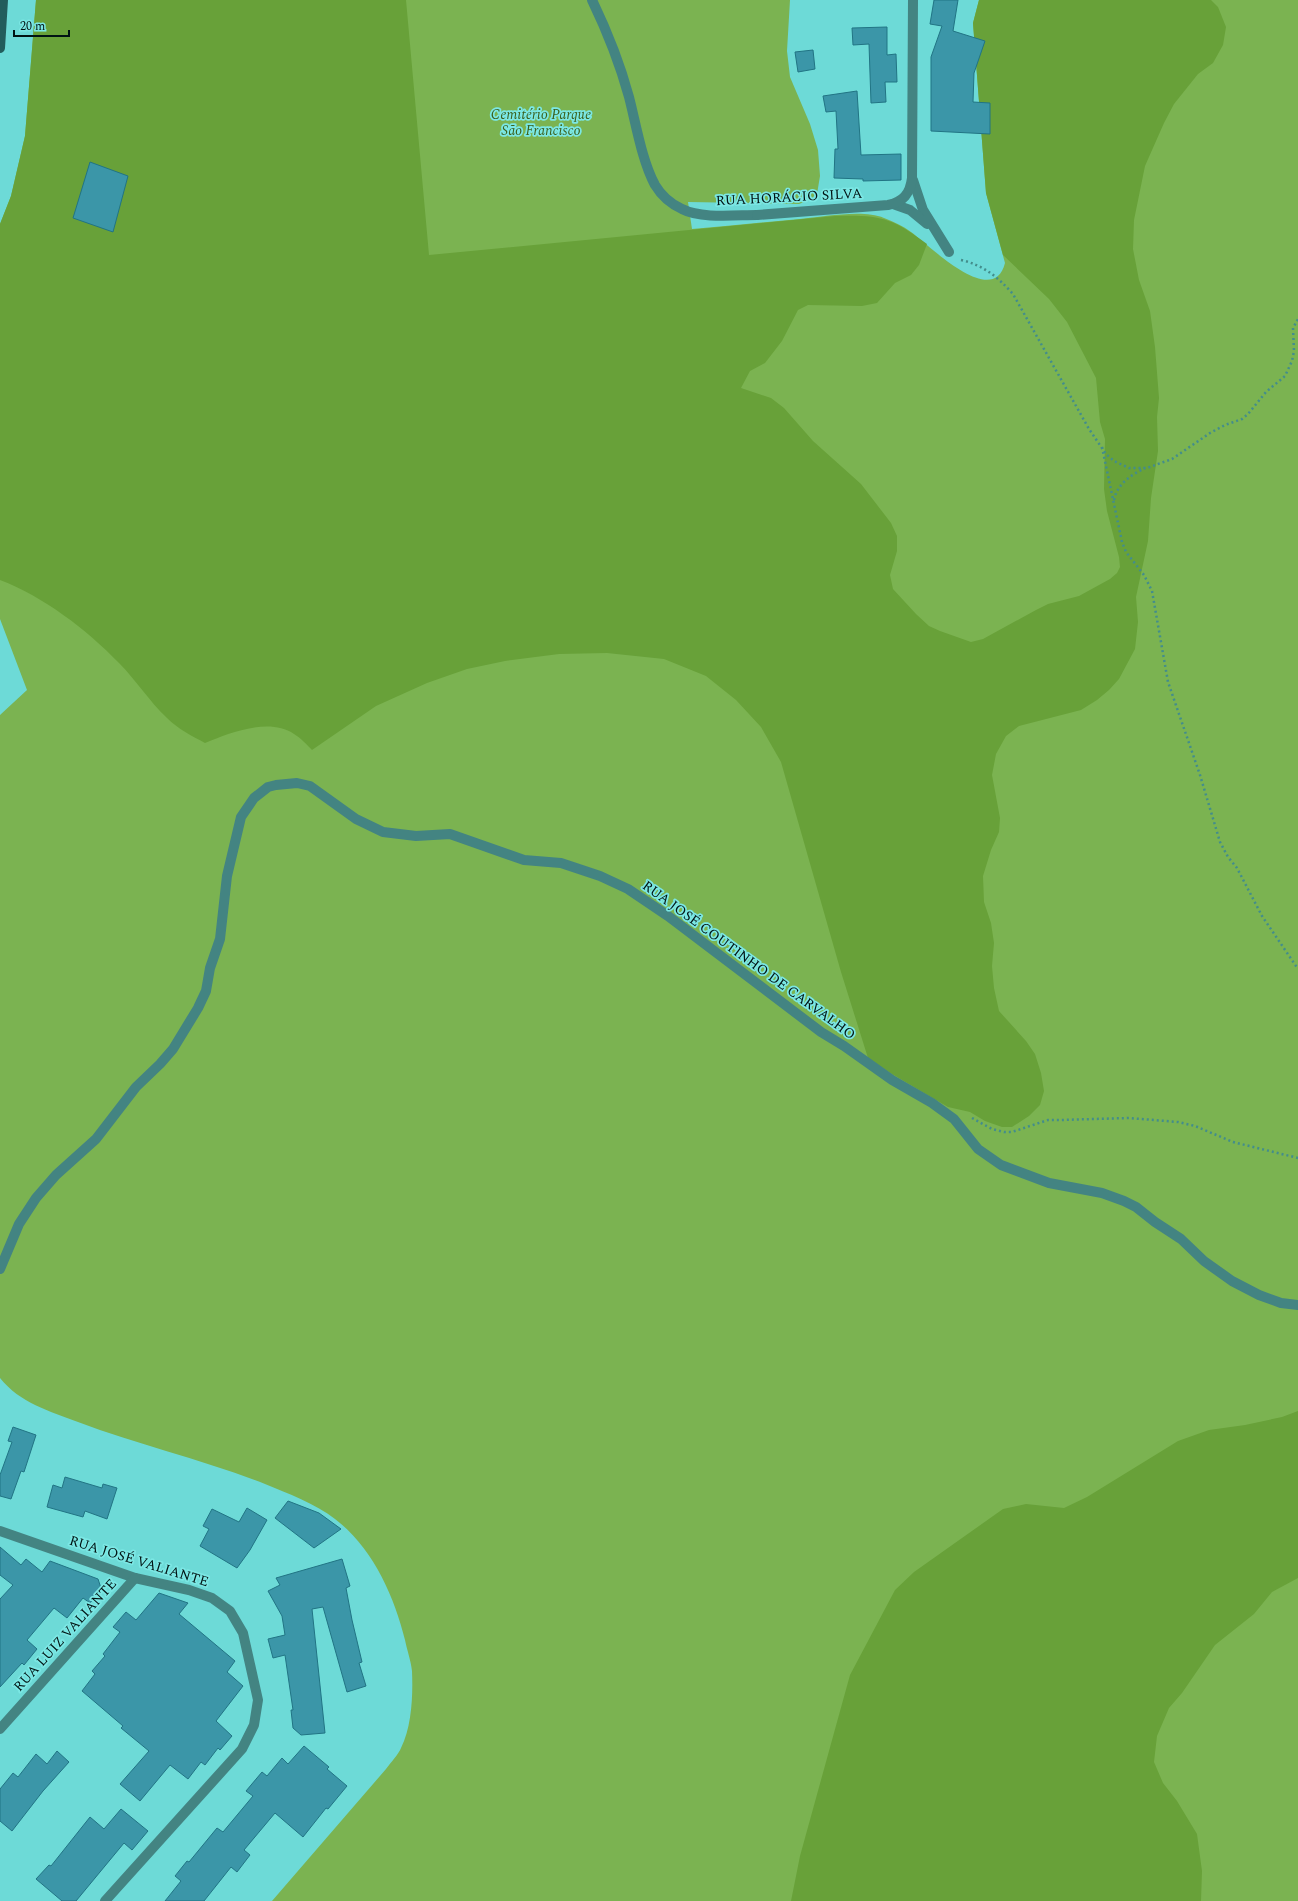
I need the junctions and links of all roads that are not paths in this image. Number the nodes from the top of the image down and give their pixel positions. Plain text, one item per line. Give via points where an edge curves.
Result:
1 (3, 0) edge
2 (592, 0) edge
3 (913, 0) edge
4 (0, 48) edge
5 (912, 178) junction
6 (893, 204) junction
7 (940, 239) junction
8 (949, 252) road end
9 (0, 1269) edge
10 (1298, 1305) edge
11 (0, 1531) edge
12 (135, 1578) junction
13 (0, 1729) edge
14 (105, 1901) edge

1 - 4 street
2 - 6 street, RUA HORÁCIO SILVA via 605,27 627,92 649,172 664,197 683,210 704,215 757,215
3 - 5 street
5 - 6 street via 907,195
5 - 7 street via 923,210
6 - 7 street via 903,206 916,214
7 - 8 street
9 - 10 street, RUA JOSÉ COUTINHO DE CARVALHO via 19,1224 36,1198 96,1139 136,1087 173,1049 195,1014 206,991 210,968 220,939 227,876 241,817 254,798 268,787 297,783 310,786 356,819 384,832 416,836 450,834 524,860 551,861 573,866 628,889 668,916 821,1032 954,1119 970,1141 1001,1165 1050,1183 1102,1193 1124,1201 1181,1239 1204,1262 1232,1281 1259,1295 1281,1303
11 - 12 street, RUA JOSÉ VALIANTE
12 - 13 street, RUA LUIZ VALIANTE
12 - 14 street, RUA JOSÉ VALIANTE via 189,1590 212,1598 230,1611 243,1633 258,1700 254,1725 242,1748

